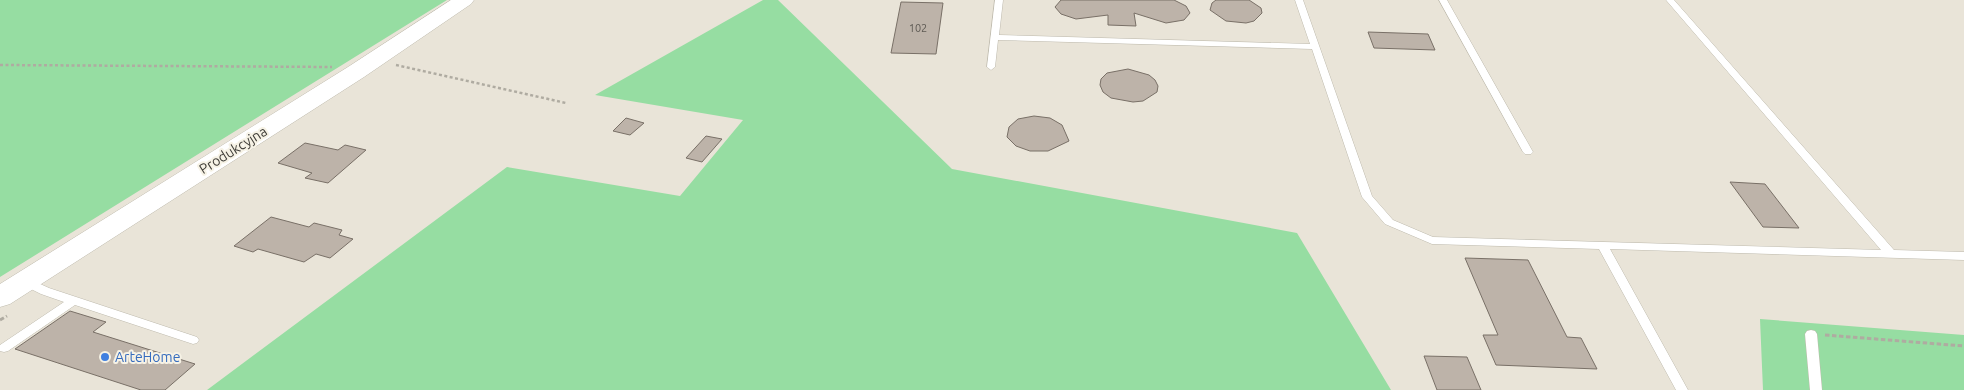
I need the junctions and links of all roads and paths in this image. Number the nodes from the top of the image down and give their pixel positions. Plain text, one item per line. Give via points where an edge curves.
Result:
1 (464, 0) edge
2 (999, 0) edge
3 (1299, 0) edge
4 (1443, 0) edge
5 (1670, 0) edge
6 (994, 37) junction
7 (1316, 47) junction
8 (376, 60) junction
9 (0, 65) edge
10 (991, 67) dead end
11 (356, 72) junction
12 (566, 103) dead end
13 (1528, 152) dead end
14 (1603, 246) junction
15 (1891, 254) junction
16 (1964, 256) edge
17 (24, 281) junction
18 (0, 296) edge
19 (74, 300) junction
20 (1811, 334) joint
21 (193, 340) dead end
22 (1964, 346) edge
23 (4, 348) dead end
24 (1682, 390) edge
25 (1816, 390) edge

1 - 8 street, Produkcyjna
2 - 6 lane
3 - 7 lane
4 - 13 lane
5 - 15 lane
6 - 7 lane
6 - 10 lane
7 - 14 lane via 1367,197 1389,222 1432,240
8 - 11 street, Produkcyjna
8 - 12 path
9 - 11 path via 334,67
11 - 17 street, Produkcyjna
14 - 15 lane
14 - 24 lane
15 - 16 lane
17 - 18 street, Produkcyjna
17 - 19 lane
19 - 21 lane
19 - 23 lane
20 - 22 path
20 - 25 lane

